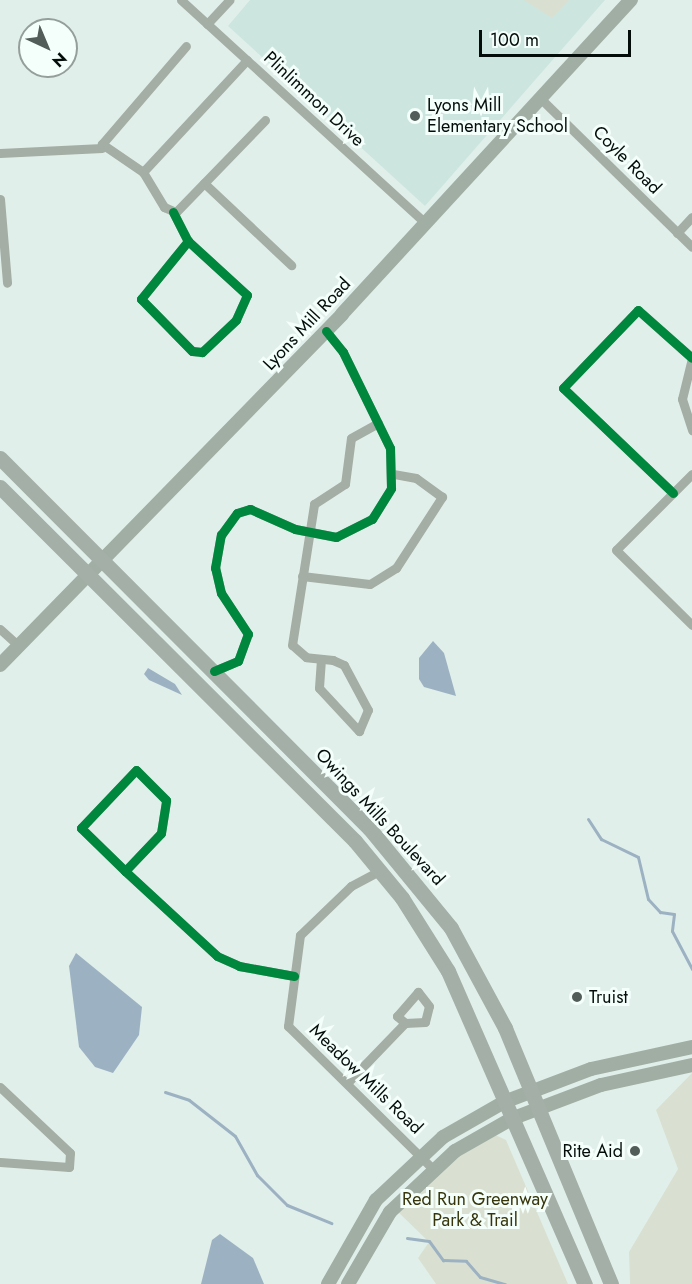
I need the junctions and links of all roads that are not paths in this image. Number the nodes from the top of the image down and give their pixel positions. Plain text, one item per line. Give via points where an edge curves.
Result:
1 (181, 0) edge
2 (229, 0) edge
3 (631, 0) edge
4 (207, 24) junction
5 (186, 46) dead end
6 (247, 60) junction
7 (539, 97) junction
8 (265, 120) dead end
9 (102, 148) junction
10 (0, 153) edge
11 (143, 172) junction
12 (204, 183) junction
13 (0, 199) edge
14 (1, 211) edge
15 (173, 212) junction
16 (692, 217) edge
17 (424, 223) junction
18 (677, 233) junction
19 (2, 235) edge
20 (188, 241) junction
21 (692, 247) edge
22 (291, 266) dead end
23 (7, 283) dead end
24 (326, 331) junction
25 (692, 358) edge
26 (378, 423) junction
27 (692, 430) edge
28 (0, 458) edge
29 (394, 474) junction
30 (692, 474) edge
31 (0, 487) edge
32 (673, 493) junction
33 (309, 532) junction
34 (105, 561) junction
35 (89, 576) junction
36 (302, 576) junction
37 (692, 625) edge
38 (0, 629) edge
39 (19, 646) junction
40 (321, 659) junction
41 (0, 665) edge
42 (214, 670) junction
43 (381, 870) junction
44 (125, 871) junction
45 (294, 976) junction
46 (405, 1023) dead end
47 (692, 1047) edge
48 (692, 1065) edge
49 (349, 1082) junction
50 (0, 1087) edge
51 (531, 1091) junction
52 (504, 1102) junction
53 (539, 1109) junction
54 (511, 1119) junction
55 (419, 1155) junction
56 (0, 1162) edge
57 (432, 1168) junction
58 (328, 1284) edge
59 (348, 1284) edge
60 (585, 1284) edge
61 (611, 1284) edge

1 - 4 street, Plinlimmon Drive
2 - 4 street
3 - 7 main road, Lyons Mill Road
4 - 6 street, Plinlimmon Drive
5 - 9 street via 108,131
6 - 11 street
6 - 17 street, Plinlimmon Drive
7 - 17 main road, Lyons Mill Road
7 - 18 street, Coyle Road
8 - 12 street
9 - 10 street
9 - 11 street
11 - 15 street
12 - 15 street
12 - 22 street
13 - 14 street
14 - 19 street
15 - 20 street
16 - 18 street
17 - 24 main road, Lyons Mill Road
18 - 21 street, Coyle Road
19 - 23 street
20 - 20 street via 247,296 248,304 236,320 202,352 192,351 141,299
24 - 26 street via 343,352
24 - 34 main road, Lyons Mill Road
25 - 27 street via 682,399
25 - 32 street via 638,310 563,388
26 - 29 street via 390,448
26 - 33 street via 351,438 349,479 314,504
28 - 34 main road, Owings Mills Boulevard
29 - 33 street via 380,510 359,530 336,537
29 - 36 street via 416,478 442,497 396,568 370,584
30 - 32 street
31 - 35 main road, Owings Mills Boulevard
32 - 37 street via 616,550
33 - 36 street
33 - 42 street via 250,509 229,522 217,550 216,581 249,634 238,660
34 - 35 main road, Lyons Mill Road
34 - 42 main road, Owings Mills Boulevard
35 - 39 main road, Lyons Mill Road
35 - 43 main road, Owings Mills Boulevard
36 - 40 street via 292,645 298,654
38 - 39 street
39 - 41 main road, Lyons Mill Road
40 - 40 street via 347,669 368,710 359,730 319,688
42 - 51 main road, Owings Mills Boulevard via 420,886 471,959
43 - 45 street, Meadow Mills Road via 351,886 300,935
43 - 52 main road, Owings Mills Boulevard via 448,971
44 - 44 street via 81,828 136,770 166,800 161,833
44 - 45 street via 226,962
45 - 49 street, Meadow Mills Road via 288,1026
46 - 49 street
47 - 51 main road via 630,1058
48 - 53 main road via 628,1077
49 - 55 street, Meadow Mills Road
50 - 56 street via 70,1153 69,1167
51 - 52 main road
51 - 53 main road, Owings Mills Boulevard
52 - 54 main road, Owings Mills Boulevard
52 - 55 main road
53 - 54 main road
53 - 61 main road, Owings Mills Boulevard
54 - 57 main road
54 - 60 main road, Owings Mills Boulevard
55 - 57 street, Meadow Mills Road
55 - 58 main road via 353,1232
57 - 59 main road via 375,1233

